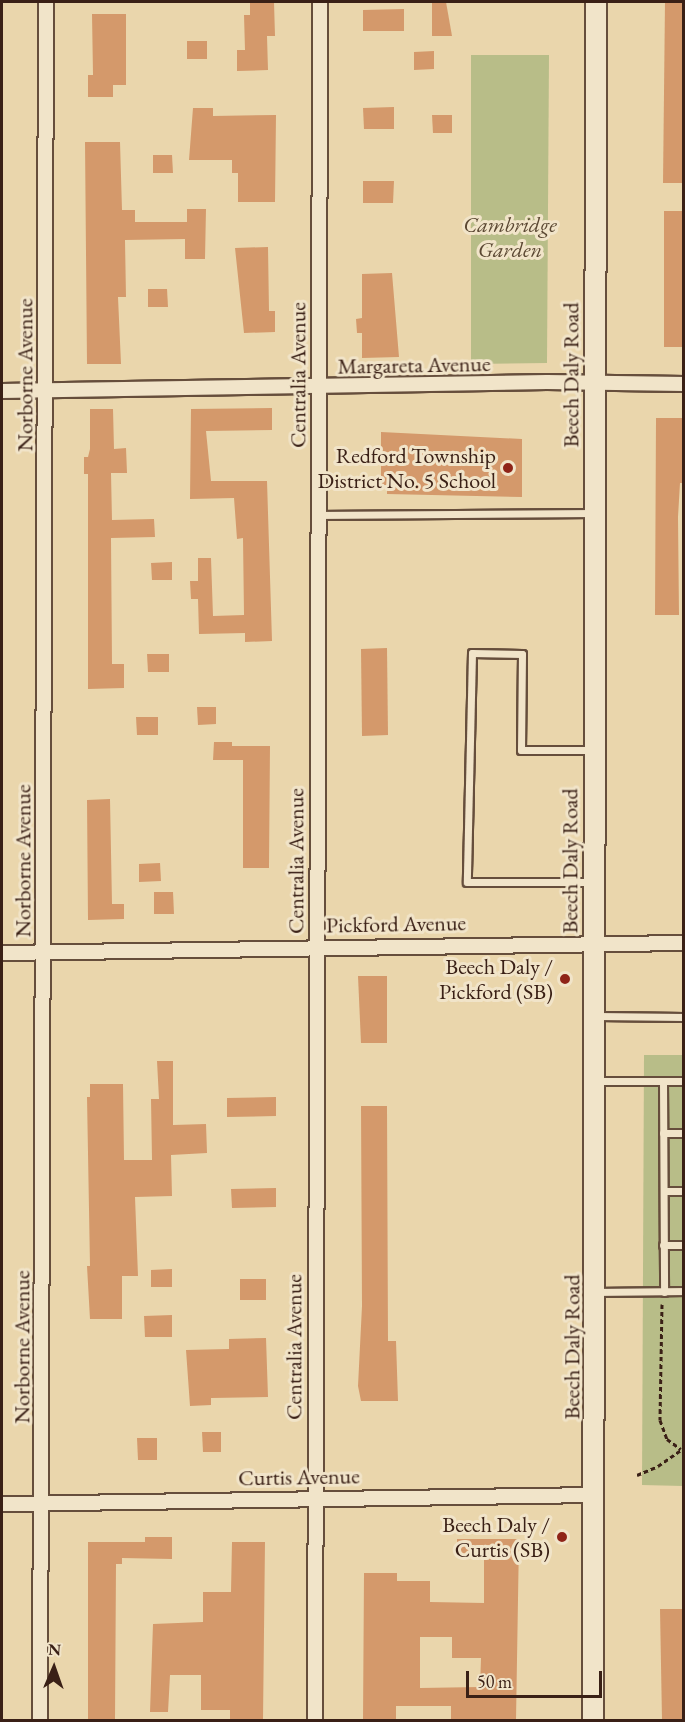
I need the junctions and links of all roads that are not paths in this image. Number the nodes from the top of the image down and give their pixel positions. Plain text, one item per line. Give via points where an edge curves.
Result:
1 (46, 2) edge
2 (320, 2) edge
3 (597, 2) edge
4 (595, 384) junction
5 (684, 384) edge
6 (319, 388) junction
7 (2, 391) edge
8 (46, 391) junction
9 (595, 513) junction
10 (318, 515) junction
11 (594, 750) junction
12 (594, 882) junction
13 (594, 943) junction
14 (684, 943) edge
15 (316, 946) junction
16 (44, 952) junction
17 (2, 953) edge
18 (594, 1016) junction
19 (684, 1017) edge
20 (594, 1081) junction
21 (663, 1081) junction
22 (684, 1081) edge
23 (663, 1133) junction
24 (684, 1133) edge
25 (664, 1191) junction
26 (684, 1191) edge
27 (663, 1245) junction
28 (684, 1245) edge
29 (596, 1292) junction
30 (664, 1292) junction
31 (684, 1292) edge
32 (596, 1495) junction
33 (315, 1497) junction
34 (42, 1503) junction
35 (2, 1504) edge
36 (40, 1720) edge
37 (315, 1720) edge
38 (593, 1720) edge

1 - 8 street, Norborne Avenue
2 - 6 street, Centralia Avenue
3 - 4 main road, Beech Daly Road
4 - 5 street, Margareta Avenue
4 - 6 street, Margareta Avenue
4 - 9 main road, Beech Daly Road
6 - 8 street, Margareta Avenue
6 - 10 street, Centralia Avenue
7 - 8 street, Margareta Avenue
8 - 16 street, Norborne Avenue
9 - 10 lane
9 - 11 main road, Beech Daly Road
10 - 15 street, Centralia Avenue
11 - 12 main road, Beech Daly Road
11 - 12 lane via 521,750 522,654 472,653 467,882
12 - 13 main road, Beech Daly Road
13 - 14 street, Pickford Avenue
13 - 15 street, Pickford Avenue
13 - 18 main road, Beech Daly Road
15 - 16 street, Pickford Avenue
15 - 33 street, Centralia Avenue
16 - 17 street, Pickford Avenue
16 - 34 street, Norborne Avenue
18 - 19 lane
18 - 20 main road, Beech Daly Road
20 - 21 lane
20 - 29 main road, Beech Daly Road
21 - 22 lane
21 - 23 lane
23 - 24 lane
23 - 25 lane
25 - 26 lane
25 - 27 lane
27 - 28 lane
27 - 30 lane
29 - 30 lane
29 - 32 main road, Beech Daly Road
30 - 31 lane
32 - 33 street, Curtis Avenue
32 - 38 main road, Beech Daly Road
33 - 34 street, Curtis Avenue
33 - 37 street, Centralia Avenue
34 - 35 street, Curtis Avenue
34 - 36 street, Norborne Avenue

